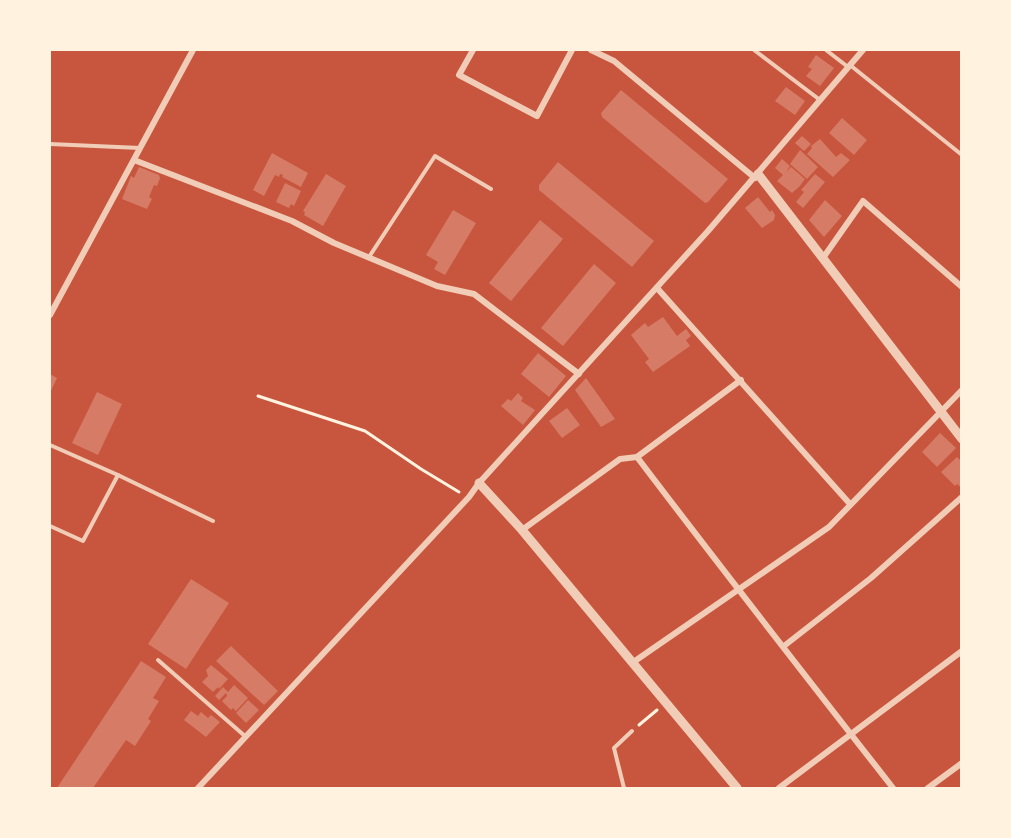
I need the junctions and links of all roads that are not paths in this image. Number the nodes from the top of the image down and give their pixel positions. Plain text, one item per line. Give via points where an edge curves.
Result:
1 (193, 50) edge
2 (473, 50) edge
3 (572, 50) edge
4 (591, 50) edge
5 (754, 50) edge
6 (826, 50) edge
7 (863, 50) edge
8 (849, 66) junction
9 (820, 101) junction
10 (50, 144) edge
11 (140, 148) junction
12 (962, 155) edge
13 (134, 160) junction
14 (757, 176) junction
15 (491, 189) dead end
16 (369, 258) junction
17 (823, 258) junction
18 (962, 287) edge
19 (657, 288) junction
20 (50, 315) edge
21 (579, 374) junction
22 (741, 381) junction
23 (962, 390) edge
24 (941, 412) junction
25 (962, 439) edge
26 (50, 445) edge
27 (637, 457) junction
28 (118, 475) junction
29 (479, 483) junction
30 (962, 497) edge
31 (850, 504) junction
32 (213, 521) dead end
33 (50, 526) edge
34 (522, 530) junction
35 (738, 590) junction
36 (784, 646) junction
37 (962, 651) edge
38 (158, 660) dead end
39 (632, 663) junction
40 (632, 731) road end
41 (851, 735) junction
42 (247, 738) junction
43 (962, 763) edge
44 (198, 789) edge
45 (624, 789) edge
46 (737, 789) edge
47 (779, 789) edge
48 (893, 789) edge
49 (928, 789) edge

1 - 11 street
2 - 3 street via 459,75 537,116
4 - 14 street via 614,61
5 - 9 lane
6 - 8 lane
7 - 8 street
8 - 9 street
8 - 12 lane
9 - 14 street
10 - 11 lane
11 - 13 street
13 - 16 street via 292,221
13 - 20 street
14 - 17 street
14 - 19 street
15 - 16 lane via 435,156
16 - 21 street via 437,286 474,294
17 - 18 street via 863,201
17 - 24 street
19 - 21 street
19 - 22 street
21 - 29 street
22 - 27 street
22 - 31 street
23 - 24 street
24 - 25 street
24 - 31 street
26 - 28 lane
27 - 34 street via 620,459
27 - 35 street
28 - 32 lane
28 - 33 lane via 83,541
29 - 34 street
29 - 42 street
30 - 36 street via 871,578
31 - 35 street via 829,527
34 - 39 street
35 - 36 street
35 - 39 street
36 - 41 street
37 - 41 street
38 - 42 lane
39 - 46 street
40 - 45 lane via 614,747
41 - 47 street
41 - 48 street
42 - 44 street
43 - 49 street

